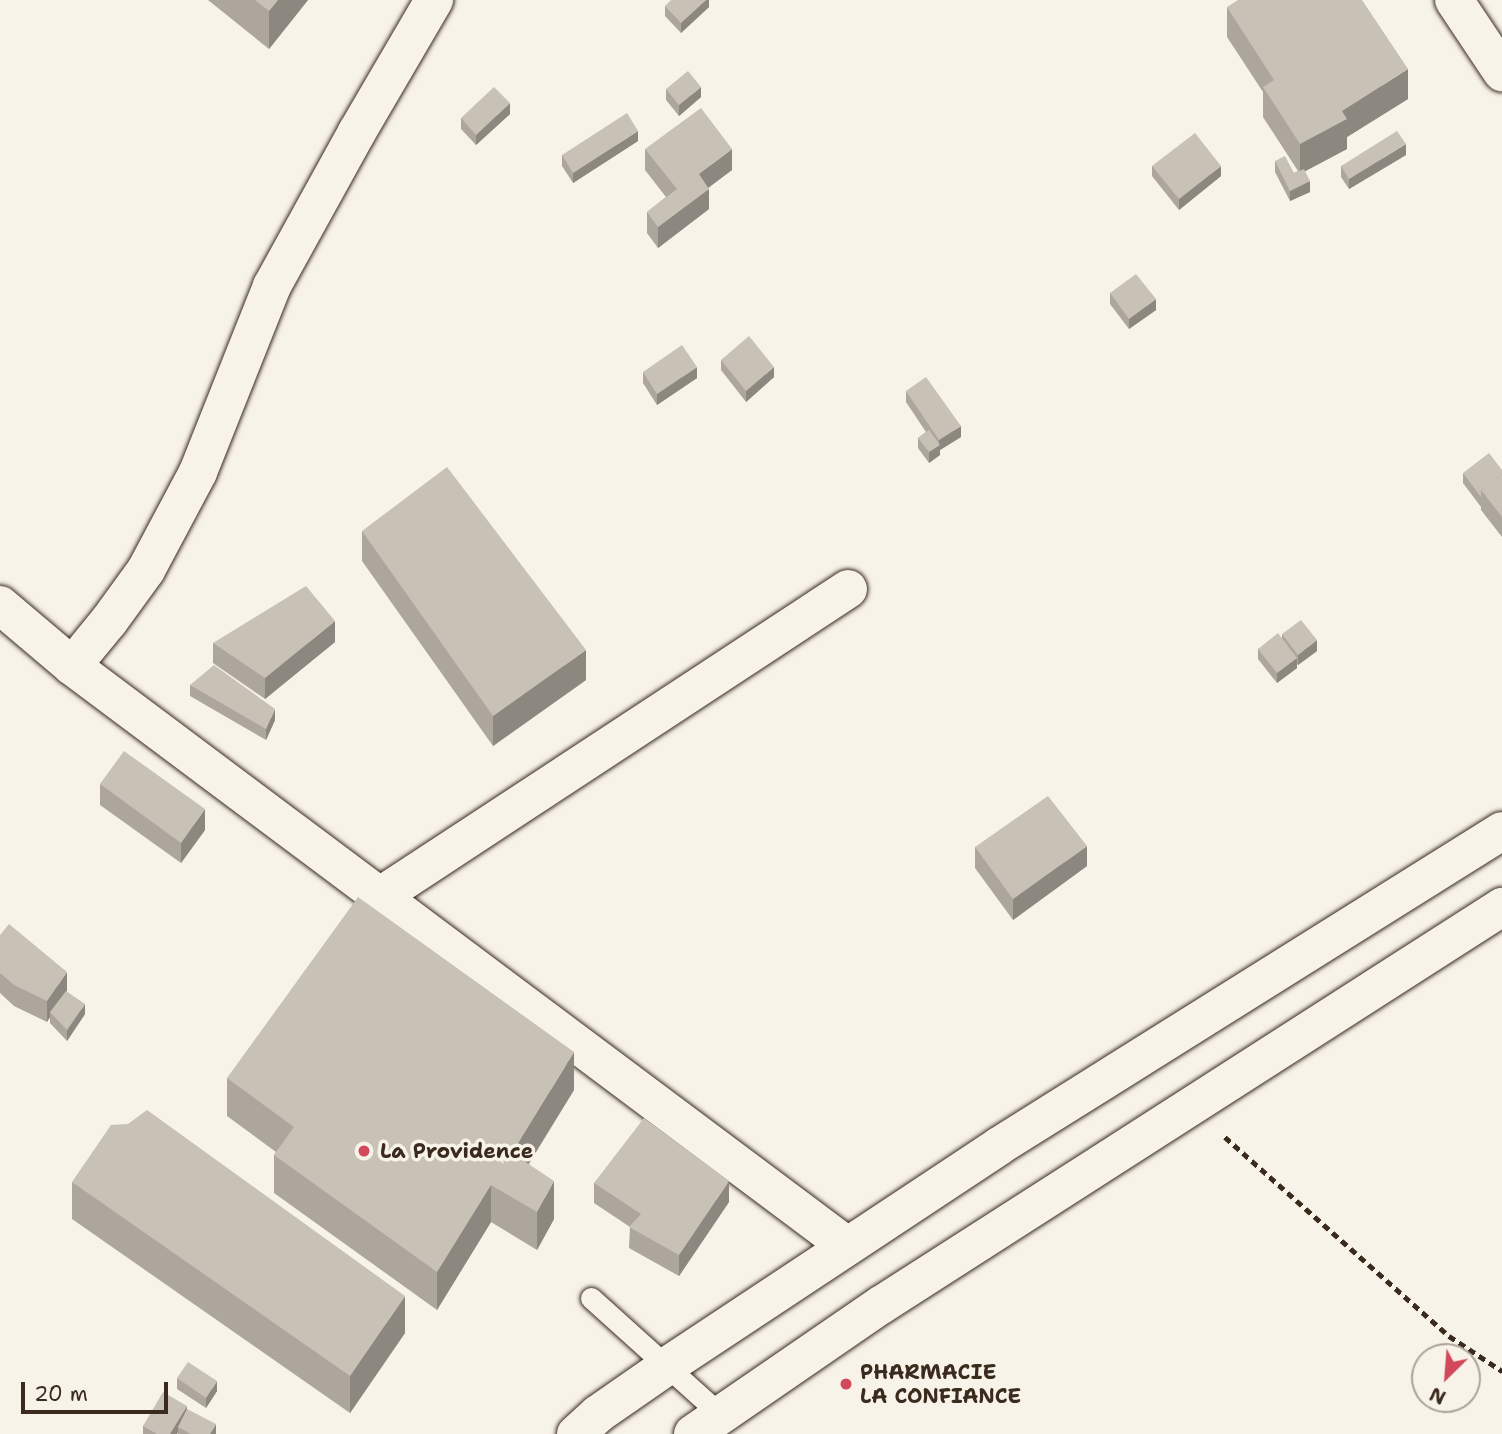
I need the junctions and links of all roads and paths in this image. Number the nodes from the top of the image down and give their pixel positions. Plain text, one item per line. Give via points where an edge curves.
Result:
1 (435, 0) edge
2 (1454, 0) edge
3 (1502, 72) edge
4 (848, 589) dead end
5 (0, 605) edge
6 (72, 666) junction
7 (1502, 831) edge
8 (379, 897) junction
9 (1502, 907) edge
10 (1189, 1105) junction
11 (847, 1246) junction
12 (591, 1297) dead end
13 (667, 1366) junction
14 (1502, 1371) edge
15 (706, 1424) edge
16 (576, 1434) edge

1 - 6 street via 272,286 198,472 146,570
2 - 3 street
4 - 8 street
5 - 6 street
6 - 8 street
7 - 11 street
8 - 11 street
9 - 10 street
10 - 14 path via 1449,1336
10 - 15 street
11 - 13 street
12 - 13 lane
13 - 15 lane
13 - 16 street

